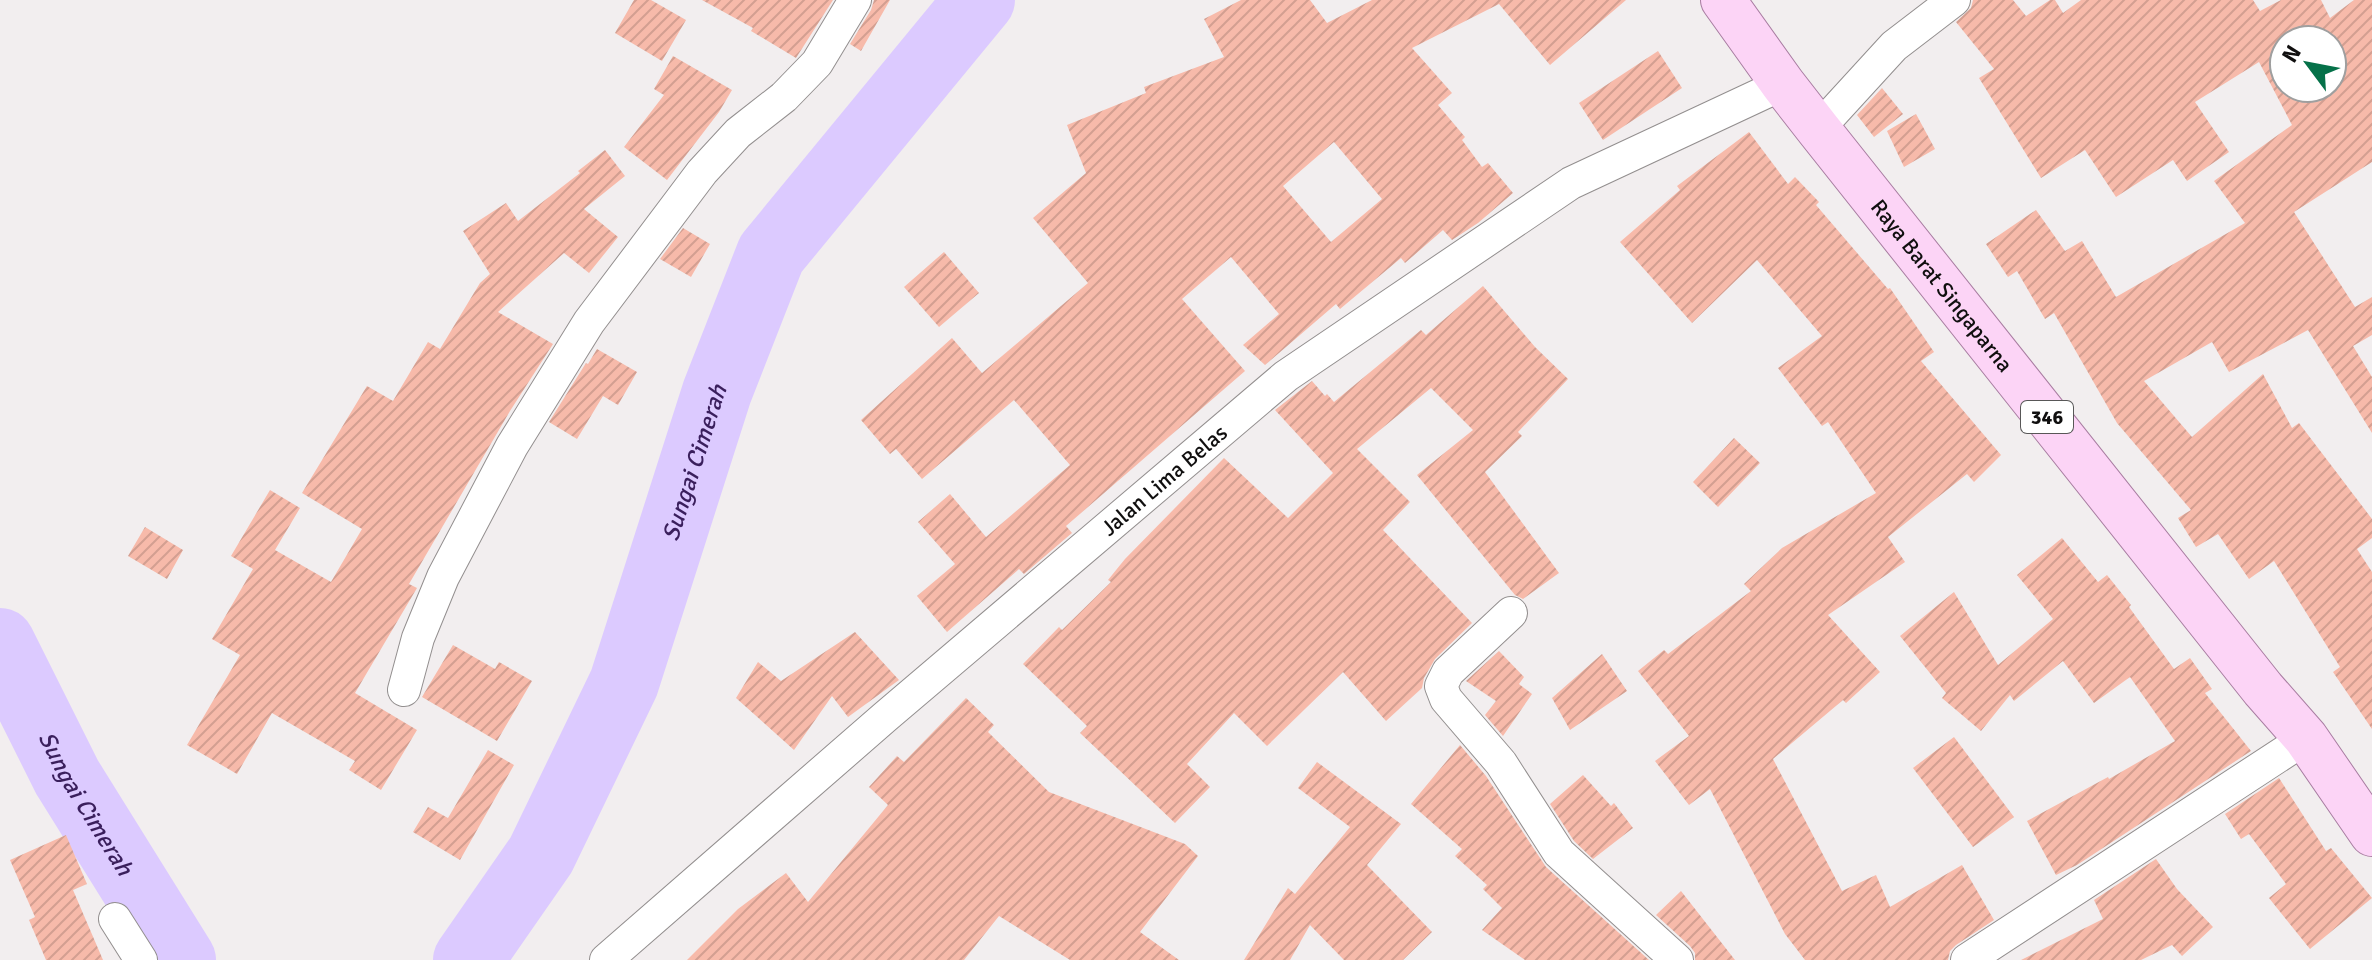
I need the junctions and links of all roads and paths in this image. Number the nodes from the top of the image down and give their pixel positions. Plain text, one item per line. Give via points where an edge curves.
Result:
1 (855, 0) edge
2 (1723, 0) edge
3 (1954, 0) edge
4 (1783, 84) junction
5 (1818, 129) junction
6 (1511, 613) dead end
7 (404, 690) dead end
8 (2306, 738) junction
9 (2372, 834) edge
10 (115, 919) dead end
11 (141, 960) edge
12 (606, 960) edge
13 (1677, 960) edge
14 (1967, 960) edge

1 - 7 street via 817,63 702,172 589,322 512,446 443,577
2 - 4 main road, Raya Barat Singaparna / 346
3 - 5 street via 1894,46
4 - 5 main road, Raya Barat Singaparna / 346
4 - 12 street, Jalan Lima Belas via 1571,183 1286,376
5 - 8 main road, Raya Barat Singaparna / 346
6 - 13 street via 1448,672 1441,686 1446,699 1501,763 1559,853
8 - 9 main road, Raya Barat Singaparna / 346
8 - 14 street
10 - 11 street

